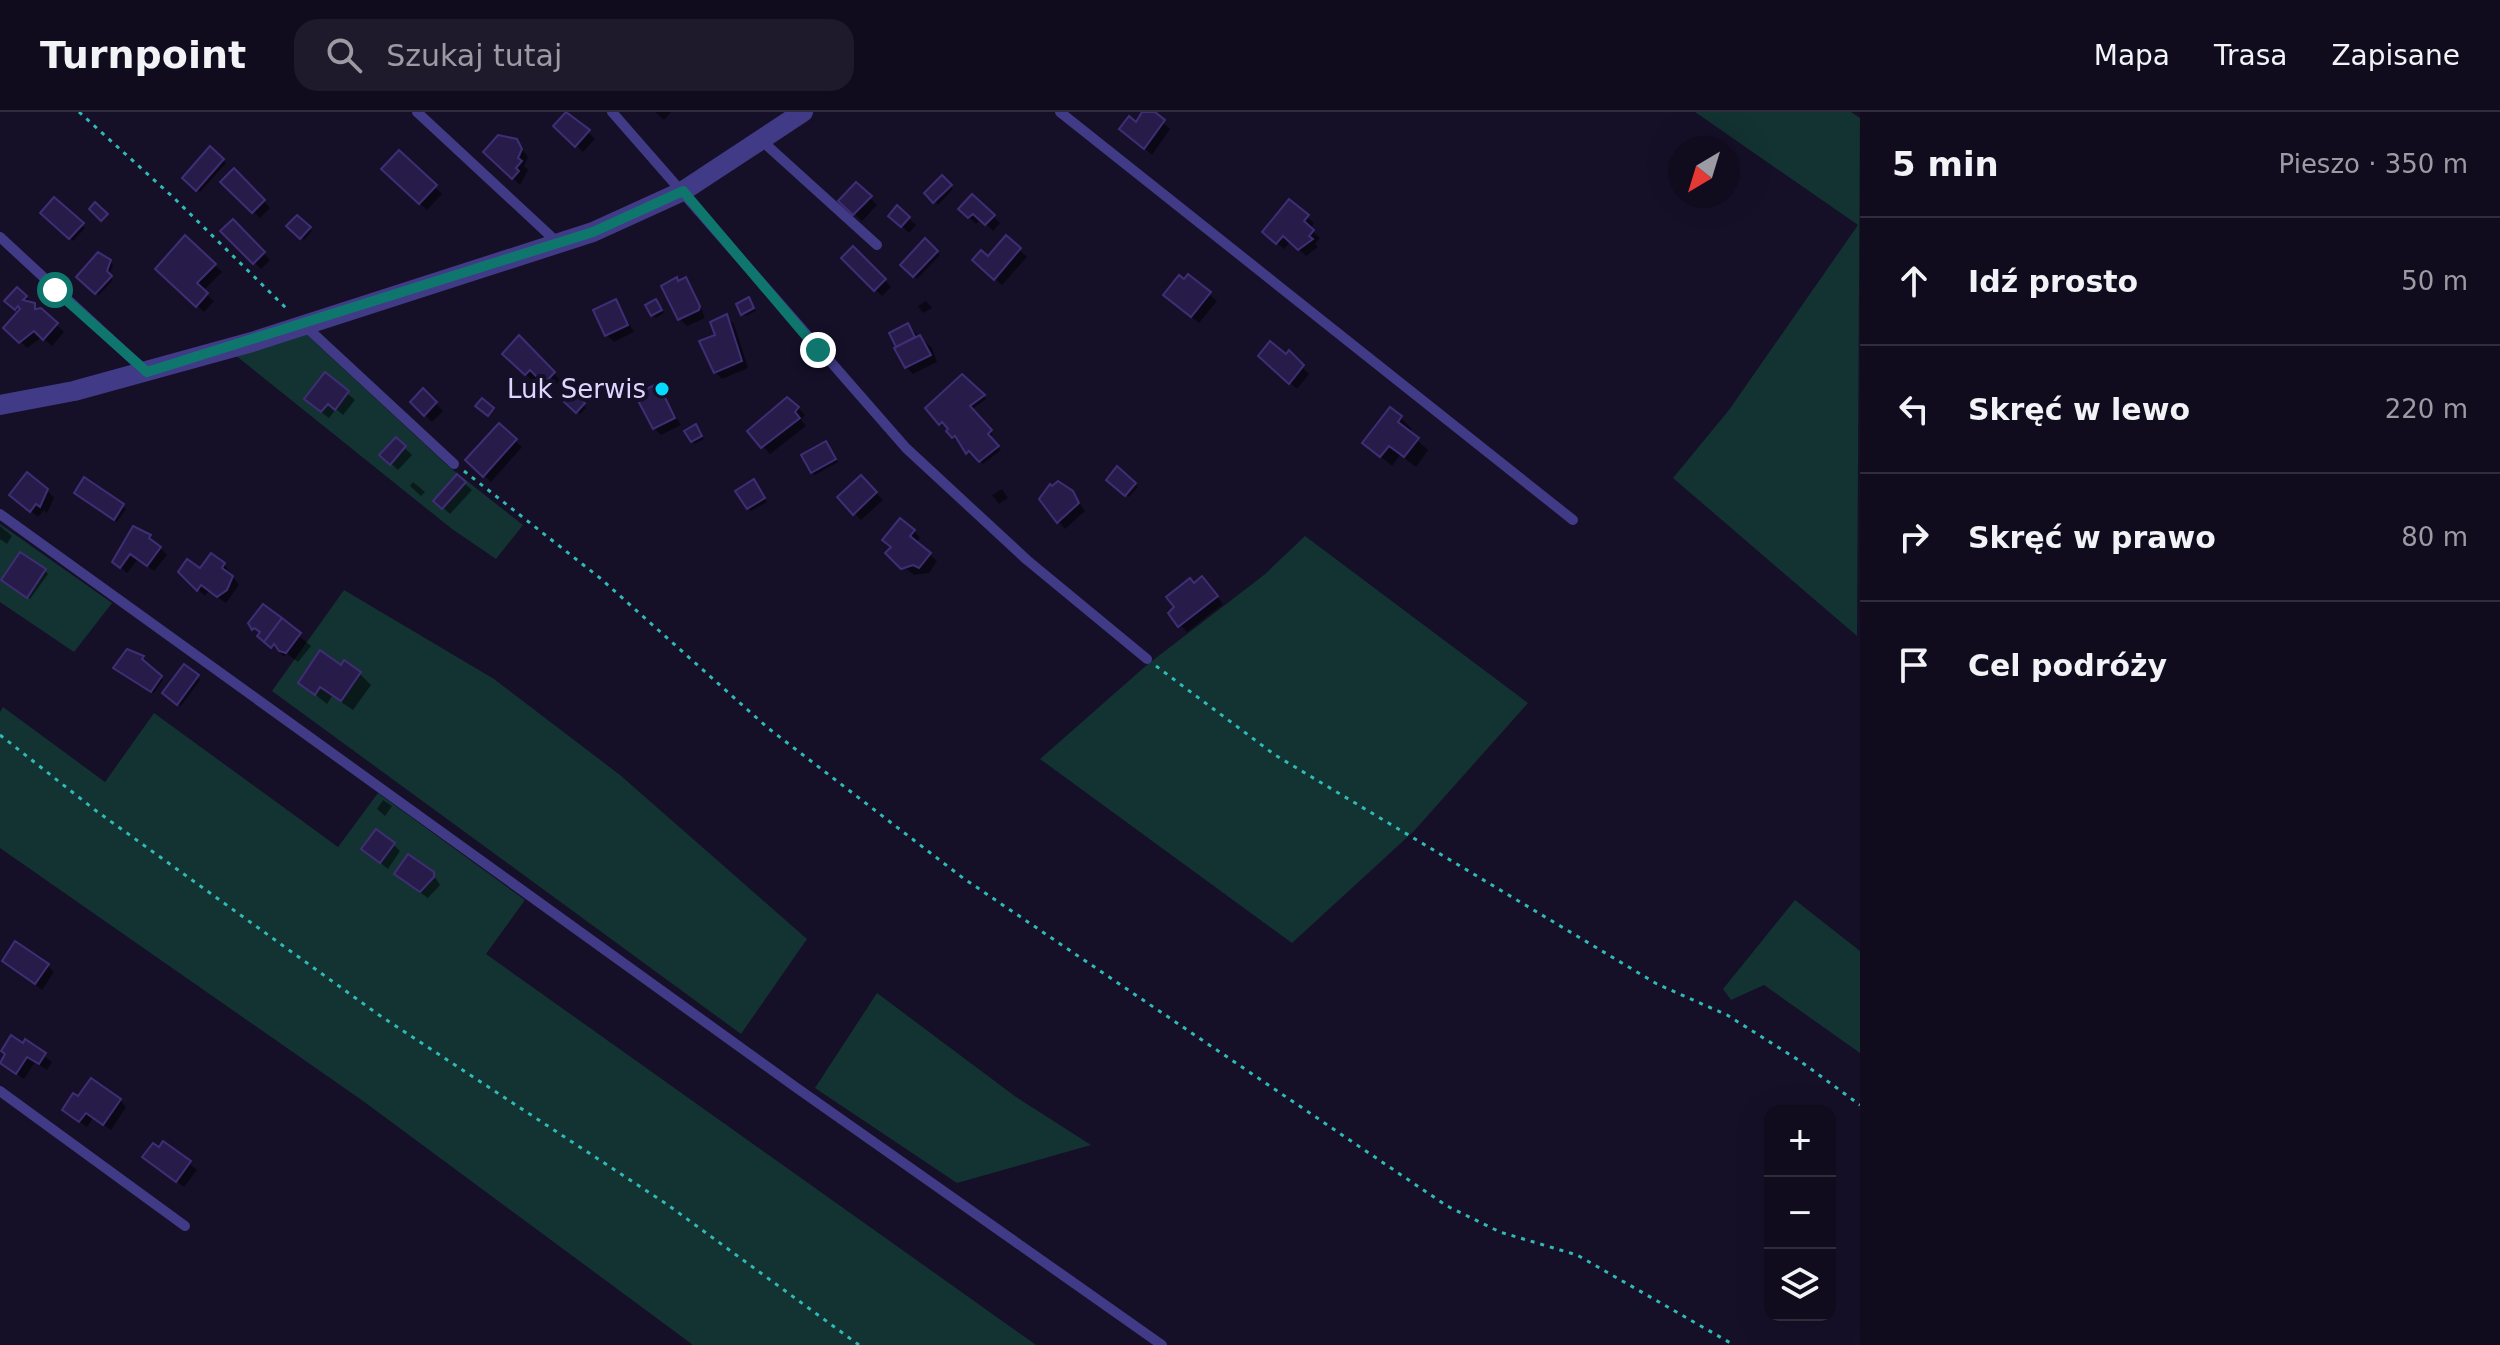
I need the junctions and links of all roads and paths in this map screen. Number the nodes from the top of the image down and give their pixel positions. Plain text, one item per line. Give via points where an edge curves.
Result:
1 (79, 112) edge
2 (417, 112) edge
3 (612, 112) edge
4 (803, 112) edge
5 (1060, 112) edge
6 (761, 140) junction
7 (683, 191) junction
8 (0, 237) edge
9 (558, 243) junction
10 (877, 245) dead end
11 (302, 325) junction
12 (147, 372) junction
13 (0, 405) edge
14 (454, 464) joint
15 (0, 514) edge
16 (1573, 520) dead end
17 (1147, 659) joint
18 (0, 735) edge
19 (0, 1091) edge
20 (1860, 1105) edge
21 (185, 1226) dead end
22 (859, 1345) edge
23 (1162, 1345) edge
24 (1734, 1345) edge

1 - 11 path
2 - 9 lane
3 - 7 lane
4 - 6 street
5 - 16 lane
6 - 7 street
6 - 10 lane
7 - 9 street
7 - 17 lane via 906,448 1027,560
8 - 12 lane
9 - 11 street
11 - 12 street
11 - 14 lane
12 - 13 street
14 - 24 path via 600,578 768,728 1042,934 1447,1206 1500,1232 1577,1255
15 - 23 lane
17 - 20 path via 1275,755 1657,984 1727,1015
18 - 22 path via 379,1015 668,1205
19 - 21 lane

